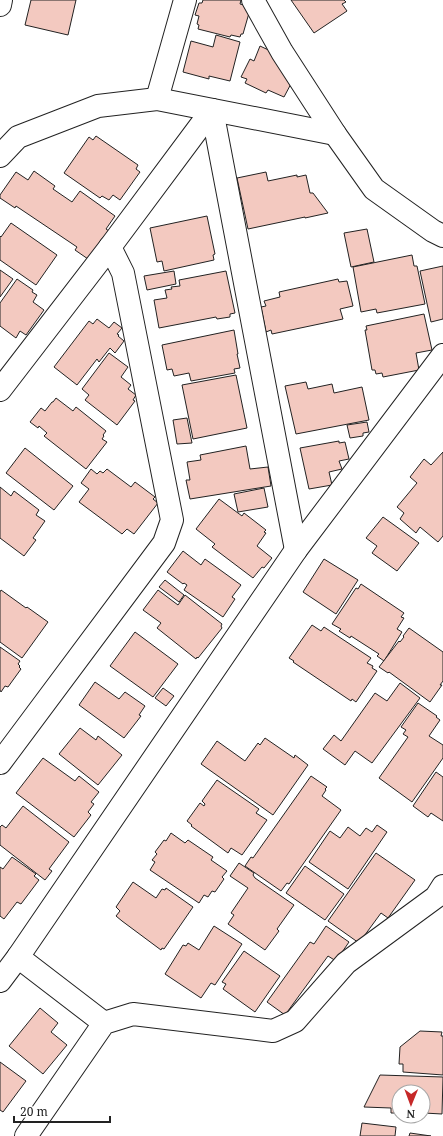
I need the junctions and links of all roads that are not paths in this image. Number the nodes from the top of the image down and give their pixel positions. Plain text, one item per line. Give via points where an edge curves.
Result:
1 (1, 0) edge
2 (185, 0) edge
3 (253, 0) edge
4 (0, 6) edge
5 (157, 99) junction
6 (212, 110) junction
7 (9, 133) edge
8 (334, 134) junction
9 (0, 156) edge
10 (443, 236) edge
11 (110, 247) junction
12 (443, 355) edge
13 (0, 390) edge
14 (296, 550) junction
15 (0, 763) edge
16 (443, 886) edge
17 (18, 957) junction
18 (0, 980) edge
19 (104, 1023) junction
20 (26, 1136) edge

1 - 4 street
2 - 5 street
3 - 8 street via 282,52
5 - 6 street
5 - 7 street via 98,106
6 - 8 street
6 - 11 street
6 - 14 street
7 - 9 street
8 - 10 street via 374,189
11 - 13 street
11 - 15 street via 123,273 172,520 164,543
12 - 14 street
14 - 17 street
16 - 19 street via 436,897 346,963 295,1021 273,1031 133,1014
17 - 18 street
17 - 19 street
19 - 20 street

